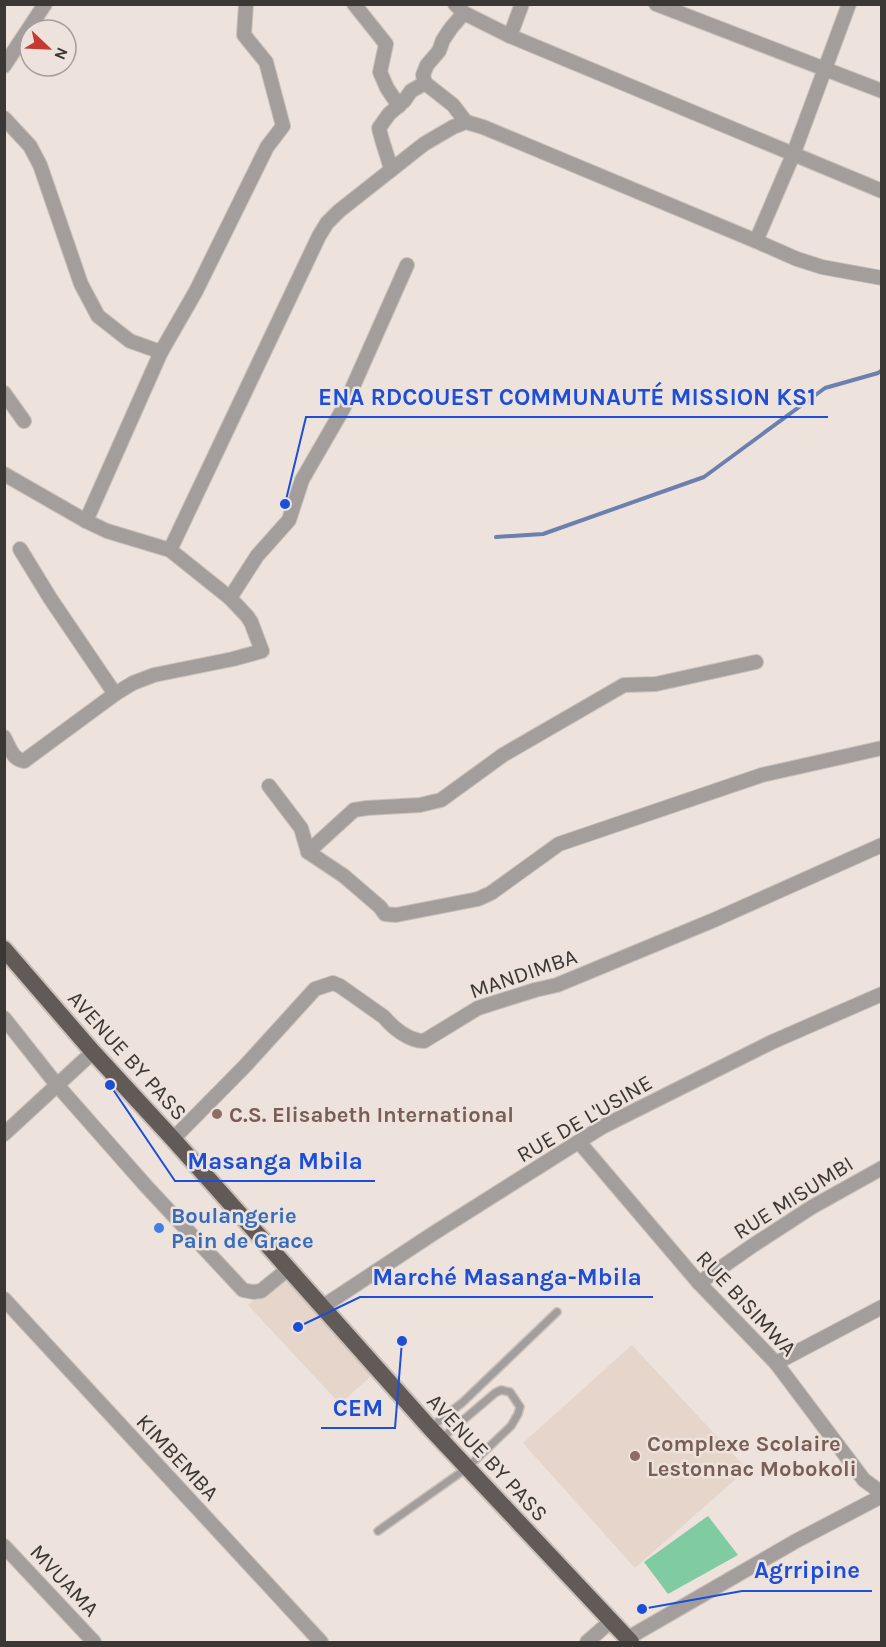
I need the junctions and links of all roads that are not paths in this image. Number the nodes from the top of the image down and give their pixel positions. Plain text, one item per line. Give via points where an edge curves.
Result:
1 (45, 4) edge
2 (246, 4) edge
3 (354, 4) edge
4 (522, 4) edge
5 (656, 4) edge
6 (849, 4) edge
7 (459, 9) edge
8 (510, 36) junction
9 (4, 66) edge
10 (825, 69) junction
11 (425, 83) junction
12 (882, 92) edge
13 (399, 106) junction
14 (4, 118) edge
15 (466, 122) junction
16 (793, 155) junction
17 (391, 171) junction
18 (882, 191) edge
19 (756, 241) junction
20 (407, 265) dead end
21 (882, 278) edge
22 (161, 351) junction
23 (4, 393) edge
24 (24, 421) dead end
25 (4, 474) edge
26 (86, 521) junction
27 (20, 549) dead end
28 (170, 550) junction
29 (230, 597) junction
30 (756, 662) dead end
31 (115, 694) junction
32 (4, 737) edge
33 (882, 748) edge
34 (269, 786) dead end
35 (882, 845) edge
36 (308, 852) junction
37 (4, 949) edge
38 (882, 994) edge
39 (4, 1018) edge
40 (93, 1052) junction
41 (57, 1085) junction
42 (4, 1134) edge
43 (173, 1139) junction
44 (579, 1142) junction
45 (882, 1168) edge
46 (288, 1269) junction
47 (699, 1283) junction
48 (4, 1299) edge
49 (322, 1307) junction
50 (882, 1307) edge
51 (557, 1312) dead end
52 (776, 1363) junction
53 (435, 1434) junction
54 (467, 1468) junction
55 (882, 1494) edge
56 (378, 1531) dead end
57 (4, 1546) edge
58 (612, 1621) junction
59 (630, 1640) edge
60 (94, 1642) edge
61 (321, 1642) edge
62 (587, 1642) edge

1 - 9 street
2 - 22 street via 244,35 266,62 283,126 267,147 196,291
3 - 13 street via 386,44 380,72
4 - 8 street
5 - 10 street
6 - 10 street
7 - 8 street
7 - 11 street via 440,51 423,75
8 - 16 street
10 - 12 street
10 - 16 street
11 - 13 street via 411,91
11 - 15 street via 453,105
13 - 17 street via 379,128
14 - 22 street via 30,146 40,165 81,284 98,316 130,341
15 - 17 street via 424,144
15 - 19 street
16 - 18 street
16 - 19 street
17 - 28 street via 339,212 319,236
19 - 21 street via 822,267
20 - 29 street via 343,410 302,480 289,520 257,556
22 - 26 street
23 - 24 street
25 - 26 street
26 - 28 street
27 - 31 street
28 - 29 street
29 - 31 street via 251,622 262,651 154,675
30 - 36 street via 656,684 624,685 503,755 441,800 420,806 354,810
31 - 32 street via 24,761 14,757
33 - 36 street via 762,775 559,844 478,899 396,915 385,914 344,876
34 - 36 street via 301,828
35 - 43 street, MANDIMBA via 557,985 478,1008 424,1041 415,1041 340,986 333,983 315,989
37 - 40 highway, AVENUE BY PASS
38 - 44 street, RUE DE L'USINE via 772,1042
39 - 41 street
40 - 41 street
40 - 43 highway, AVENUE BY PASS
41 - 42 street
41 - 46 street via 243,1290 261,1291
43 - 46 highway, AVENUE BY PASS
44 - 47 street, RUE BISIMWA
44 - 49 street, RUE DE L'USINE
45 - 47 street, RUE MISUMBI via 812,1207
46 - 49 highway, AVENUE BY PASS
47 - 52 street, RUE BISIMWA
48 - 61 street, KIMBEMBA
49 - 53 highway, AVENUE BY PASS
50 - 52 street
51 - 53 lane
52 - 55 street, RUE BISIMWA via 864,1480
53 - 54 highway, AVENUE BY PASS
53 - 54 lane via 501,1390 510,1392 519,1407 518,1414
54 - 56 lane
54 - 58 highway, AVENUE BY PASS
55 - 59 street
57 - 60 street, MVUAMA
58 - 59 highway, AVENUE BY PASS
58 - 62 street

